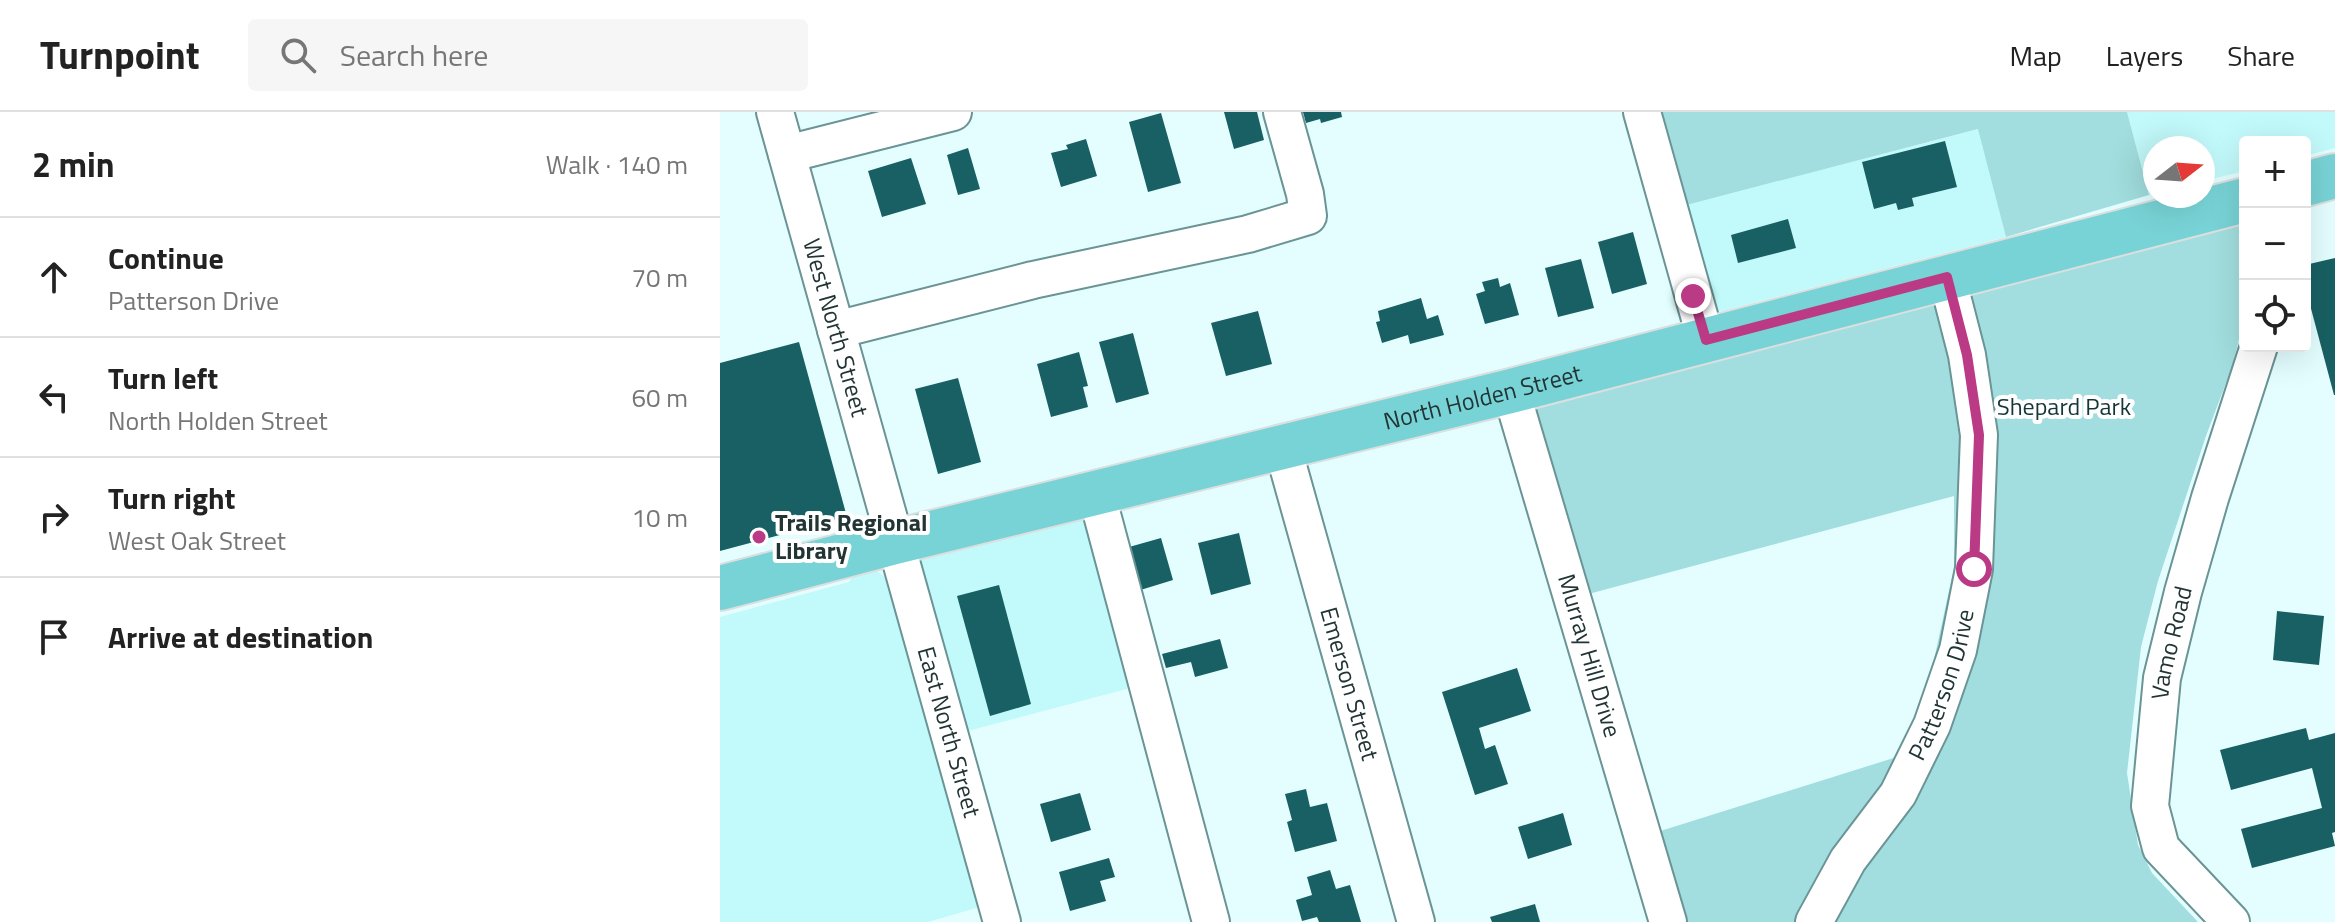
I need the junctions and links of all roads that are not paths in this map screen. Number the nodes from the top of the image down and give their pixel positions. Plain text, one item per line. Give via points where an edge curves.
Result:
1 (775, 112) edge
2 (953, 112) edge
3 (1282, 112) edge
4 (1642, 112) edge
5 (787, 154) junction
6 (2335, 176) edge
7 (2311, 182) edge
8 (2239, 202) edge
9 (1947, 277) junction
10 (836, 330) junction
11 (1706, 340) junction
12 (2257, 352) edge
13 (1511, 391) junction
14 (1282, 445) junction
15 (1096, 492) junction
16 (895, 542) junction
17 (720, 588) edge
18 (1002, 922) edge
19 (1211, 922) edge
20 (1416, 922) edge
21 (1668, 922) edge
22 (1814, 922) edge
23 (2231, 922) edge

1 - 5 street, West North Street
2 - 5 street
3 - 10 street via 1308,216
4 - 11 street
5 - 10 street, West North Street
6 - 7 main road
8 - 9 main road, North Holden Street
9 - 11 main road, North Holden Street
9 - 22 street, Patterson Drive via 1967,355 1979,435 1974,569 1958,650 1932,725 1898,794 1848,860
10 - 16 street, West North Street
11 - 13 main road, North Holden Street
12 - 23 street, Vamo Road via 2206,512 2162,678 2150,806 2161,848
13 - 14 main road, North Holden Street
13 - 21 street, Murray Hill Drive
14 - 15 main road, North Holden Street
14 - 20 street, Emerson Street
15 - 16 main road, North Holden Street
15 - 19 street
16 - 17 main road, North Holden Street
16 - 18 street, East North Street

